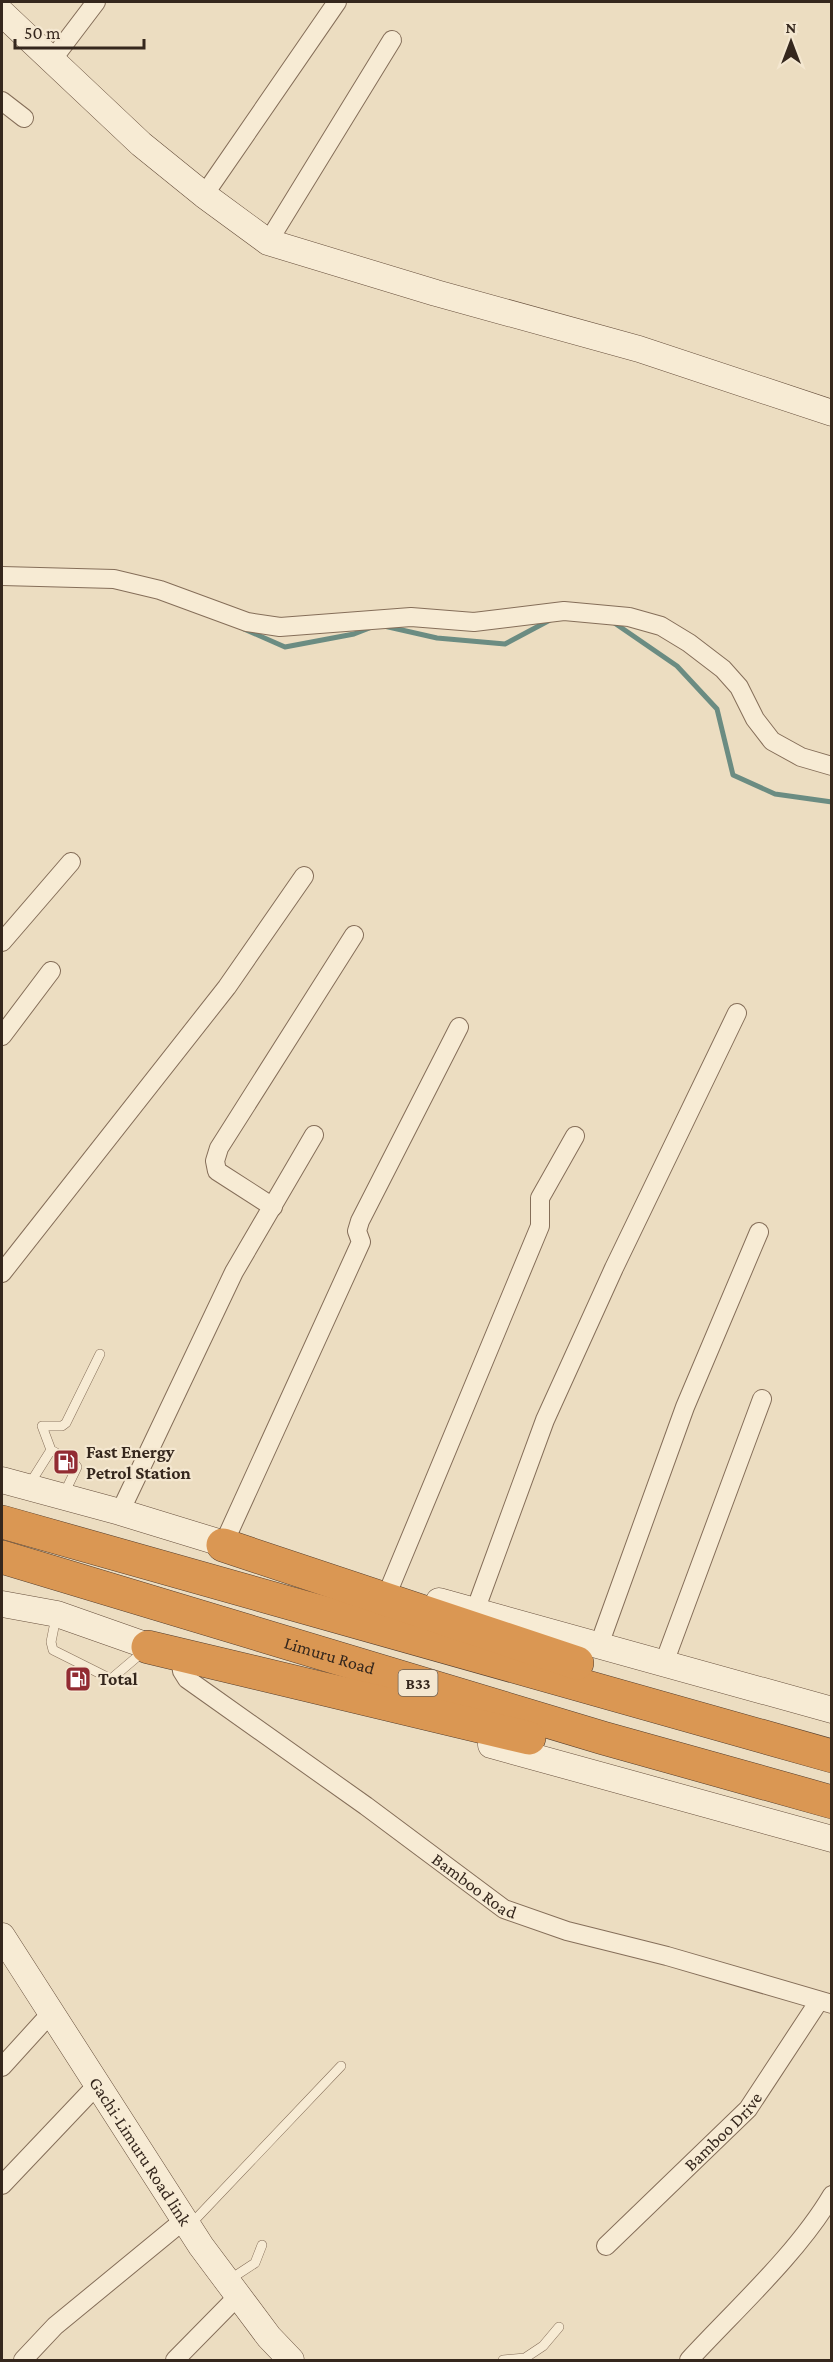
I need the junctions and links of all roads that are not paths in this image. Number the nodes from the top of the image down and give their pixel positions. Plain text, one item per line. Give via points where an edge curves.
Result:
1 (96, 2) edge
2 (337, 2) edge
3 (2, 13) edge
4 (392, 40) dead end
5 (52, 60) junction
6 (2, 101) edge
7 (24, 118) dead end
8 (204, 195) junction
9 (268, 242) junction
10 (831, 413) edge
11 (2, 576) edge
12 (831, 766) edge
13 (71, 862) dead end
14 (304, 876) dead end
15 (354, 935) dead end
16 (2, 942) edge
17 (51, 971) dead end
18 (737, 1013) dead end
19 (459, 1027) dead end
20 (2, 1036) edge
21 (314, 1135) dead end
22 (575, 1136) dead end
23 (273, 1207) junction
24 (759, 1232) dead end
25 (2, 1273) edge
26 (100, 1354) dead end
27 (762, 1399) dead end
28 (51, 1450) junction
29 (2, 1480) edge
30 (27, 1487) junction
31 (62, 1497) junction
32 (120, 1512) junction
33 (9, 1524) edge
34 (223, 1545) junction
35 (3, 1558) edge
36 (390, 1587) junction
37 (2, 1604) edge
38 (475, 1611) junction
39 (57, 1614) junction
40 (599, 1645) junction
41 (148, 1647) junction
42 (180, 1657) junction
43 (664, 1663) junction
44 (831, 1710) edge
45 (831, 1747) edge
46 (831, 1756) edge
47 (831, 1802) edge
48 (831, 1809) edge
49 (831, 1839) edge
50 (2, 1936) edge
51 (825, 2002) edge
52 (51, 2013) junction
53 (341, 2066) dead end
54 (2, 2067) edge
55 (96, 2086) junction
56 (2, 2185) edge
57 (831, 2195) edge
58 (186, 2223) junction
59 (262, 2245) dead end
60 (606, 2246) dead end
61 (232, 2289) junction
62 (559, 2327) dead end
63 (280, 2357) edge
64 (23, 2361) edge
65 (175, 2361) edge
66 (503, 2361) edge
67 (689, 2361) edge

1 - 5 street
2 - 8 street
3 - 5 street
4 - 9 street
5 - 8 street via 141,144
6 - 7 street
8 - 9 street
9 - 10 street via 639,349
11 - 12 street via 114,579 160,590 247,622 280,627 411,617 474,622 564,610 629,617 661,626 723,669 739,687 755,719 772,741 801,758
13 - 16 street
14 - 25 street via 227,987
15 - 23 street via 219,1148 215,1161 217,1171
17 - 20 street
18 - 38 street via 545,1420
19 - 34 street via 360,1221 357,1231 361,1242
21 - 23 street
22 - 36 street via 540,1198 540,1226
23 - 32 street via 234,1272
24 - 40 street via 685,1407
26 - 28 lane via 66,1423 42,1426
27 - 43 street
28 - 30 lane
28 - 31 lane via 77,1467
29 - 30 street
30 - 31 street
31 - 32 street
32 - 34 street
33 - 46 highway, B33
34 - 36 street
34 - 45 highway
35 - 47 highway, Limuru Road / B33 via 591,1735
36 - 38 street
37 - 39 street
38 - 40 street
39 - 41 street
39 - 41 lane via 53,1650 111,1679
40 - 43 street
41 - 42 street
41 - 48 highway
42 - 49 street
42 - 51 street, Bamboo Road via 187,1679 504,1909 567,1931
43 - 44 street
50 - 52 street, Gachi-Limuru Road link
51 - 60 street, Bamboo Drive via 748,2109
52 - 54 street
52 - 55 street, Gachi-Limuru Road link
53 - 58 lane
55 - 56 street
55 - 58 street, Gachi-Limuru Road link
57 - 67 street via 817,2220
58 - 61 street, Gachi-Limuru Road link
58 - 64 street via 55,2326
59 - 61 lane via 255,2263
61 - 63 street, Gachi-Limuru Road link
61 - 65 street
62 - 66 lane via 543,2346 525,2358

